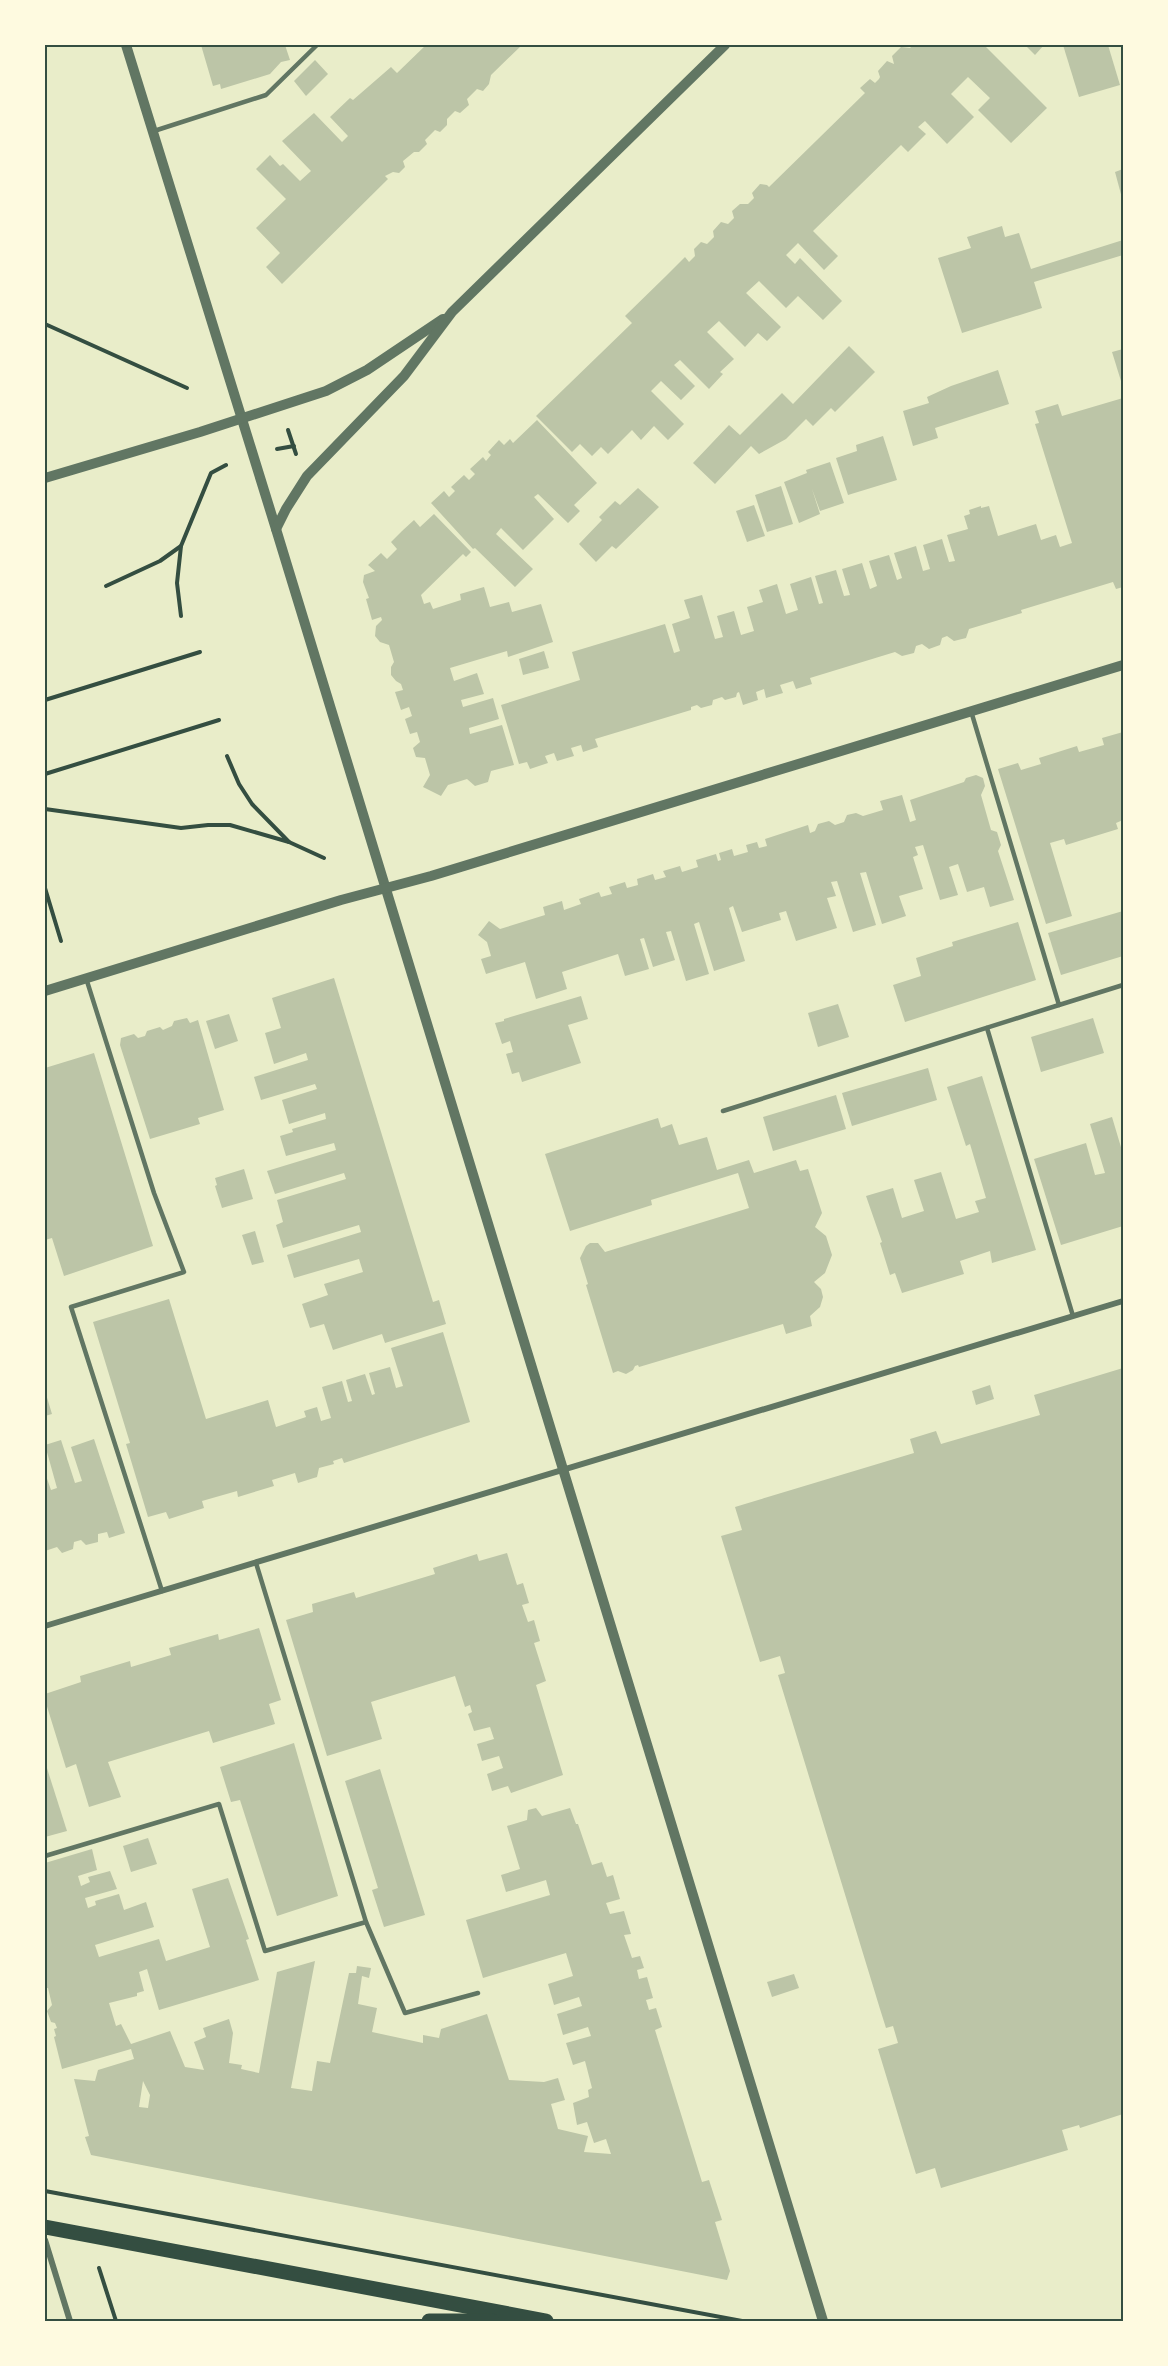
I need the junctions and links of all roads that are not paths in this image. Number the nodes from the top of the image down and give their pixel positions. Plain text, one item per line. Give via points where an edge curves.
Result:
1 (126, 45) edge
2 (317, 45) edge
3 (725, 45) edge
4 (152, 131) junction
5 (452, 312) junction
6 (242, 418) junction
7 (45, 478) edge
8 (276, 529) junction
9 (1123, 665) edge
10 (971, 711) junction
11 (385, 889) junction
12 (86, 978) junction
13 (1123, 985) edge
14 (45, 991) edge
15 (1059, 1005) junction
16 (987, 1028) junction
17 (723, 1111) dead end
18 (1123, 1301) edge
19 (1073, 1316) junction
20 (563, 1470) junction
21 (255, 1563) junction
22 (162, 1591) junction
23 (45, 1626) edge
24 (45, 1856) edge
25 (366, 1922) junction
26 (478, 1993) dead end
27 (45, 2227) edge
28 (45, 2240) edge
29 (70, 2321) edge
30 (429, 2321) edge
31 (492, 2321) edge
32 (546, 2321) edge
33 (823, 2321) edge

1 - 4 street
2 - 4 lane via 266,95
3 - 5 street
4 - 6 street
5 - 6 street via 346,382
5 - 8 street via 404,376 307,476
6 - 7 street
6 - 8 street
8 - 11 street
9 - 10 street
10 - 11 street
10 - 15 lane
11 - 12 street
11 - 20 street
12 - 14 street
12 - 22 lane via 183,1272 71,1307
13 - 15 lane
15 - 16 lane
16 - 17 lane
16 - 19 lane
18 - 19 street
19 - 20 street
20 - 21 street
20 - 33 street
21 - 22 street
21 - 25 lane
22 - 23 street
24 - 25 lane via 219,1804 265,1951
25 - 26 lane via 405,2013
27 - 32 main road
28 - 29 street
30 - 31 main road

